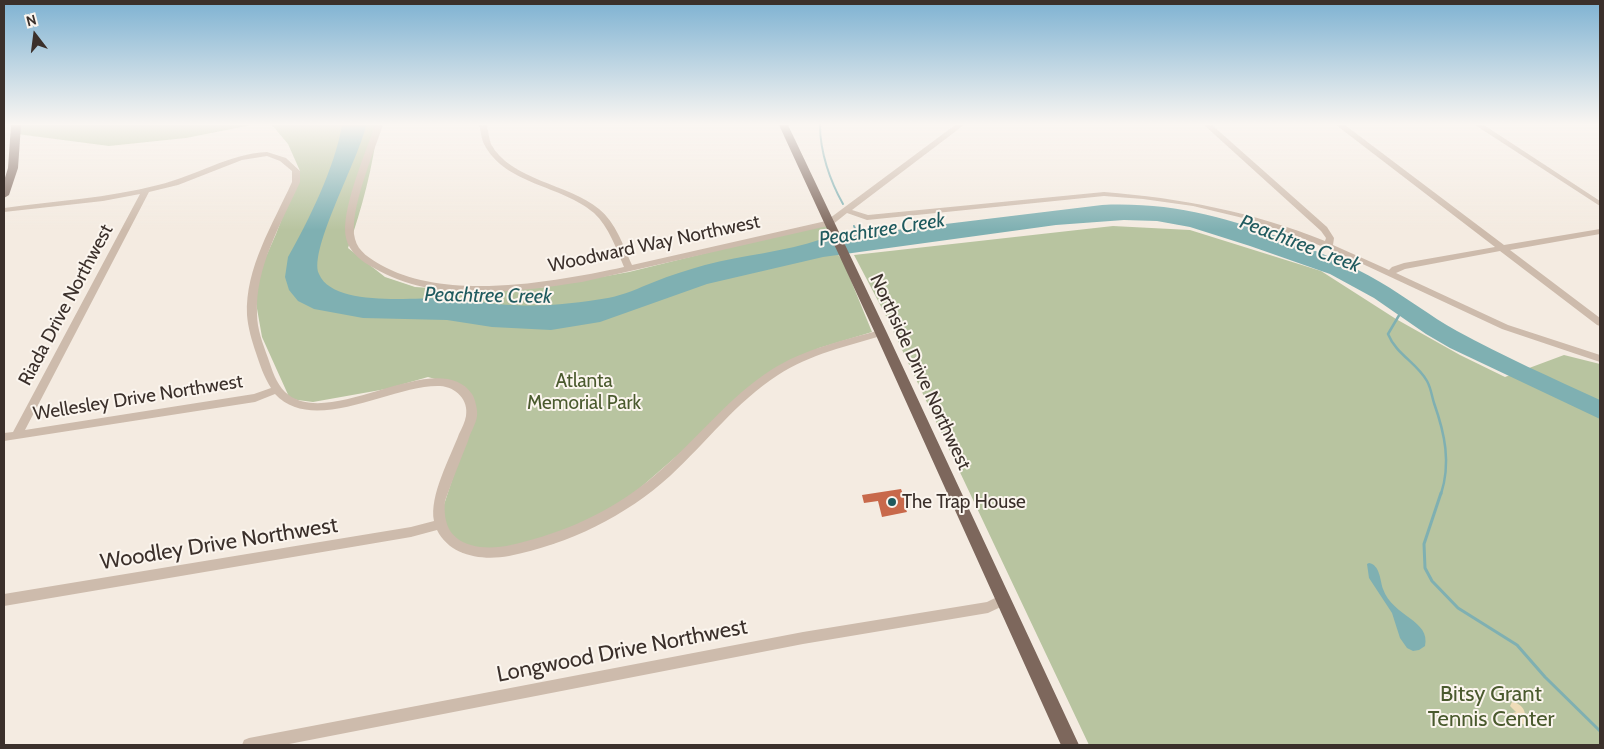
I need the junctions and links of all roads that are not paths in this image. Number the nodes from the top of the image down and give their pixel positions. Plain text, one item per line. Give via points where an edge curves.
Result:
1 (14, 160) edge
2 (238, 160) edge
3 (282, 160) edge
4 (368, 160) edge
5 (499, 160) edge
6 (799, 160) edge
7 (914, 160) edge
8 (1247, 160) edge
9 (1386, 160) edge
10 (1533, 160) edge
11 (146, 191) junction
12 (4, 195) edge
13 (1600, 204) edge
14 (4, 210) edge
15 (848, 211) junction
16 (831, 228) junction
17 (1600, 231) edge
18 (1329, 245) junction
19 (1502, 248) junction
20 (629, 268) junction
21 (1390, 274) junction
22 (1600, 323) edge
23 (882, 333) junction
24 (1600, 359) edge
25 (276, 390) junction
26 (17, 434) junction
27 (4, 436) edge
28 (439, 524) junction
29 (4, 600) edge
30 (1003, 600) junction
31 (249, 745) edge
32 (1070, 745) edge

1 - 12 main road
2 - 11 street via 184,181
3 - 25 street via 294,168 296,182 262,258 253,294 252,314 255,332
4 - 20 street, Woodward Way Northwest via 350,217 349,231 356,251 384,272 416,283 459,287 561,282
5 - 20 street via 595,209 610,226
6 - 16 main road, Northside Drive Northwest
7 - 15 street
8 - 18 street via 1324,229 1330,238
9 - 19 street
10 - 13 street
11 - 14 street
11 - 26 street, Riada Drive Northwest
15 - 16 street
15 - 18 street via 867,218 1087,195 1135,196 1227,212 1273,224
16 - 20 street, Woodward Way Northwest
16 - 23 main road, Northside Drive Northwest
17 - 19 street
18 - 21 street
19 - 21 street via 1404,266
19 - 22 street
21 - 24 street via 1505,327
23 - 28 street via 823,350 778,371 746,394 651,485 620,507 584,526 536,544 488,554 471,552 456,545
23 - 30 main road, Northside Drive Northwest
25 - 26 street, Wellesley Drive Northwest via 255,398
25 - 28 street via 295,402 322,406 351,403 423,382 445,383 461,390 470,400 472,415 439,501
26 - 27 street, Wellesley Drive Northwest
28 - 29 street, Woodley Drive Northwest via 411,532
30 - 31 street, Longwood Drive Northwest via 988,607 803,638
30 - 32 main road, Northside Drive Northwest

